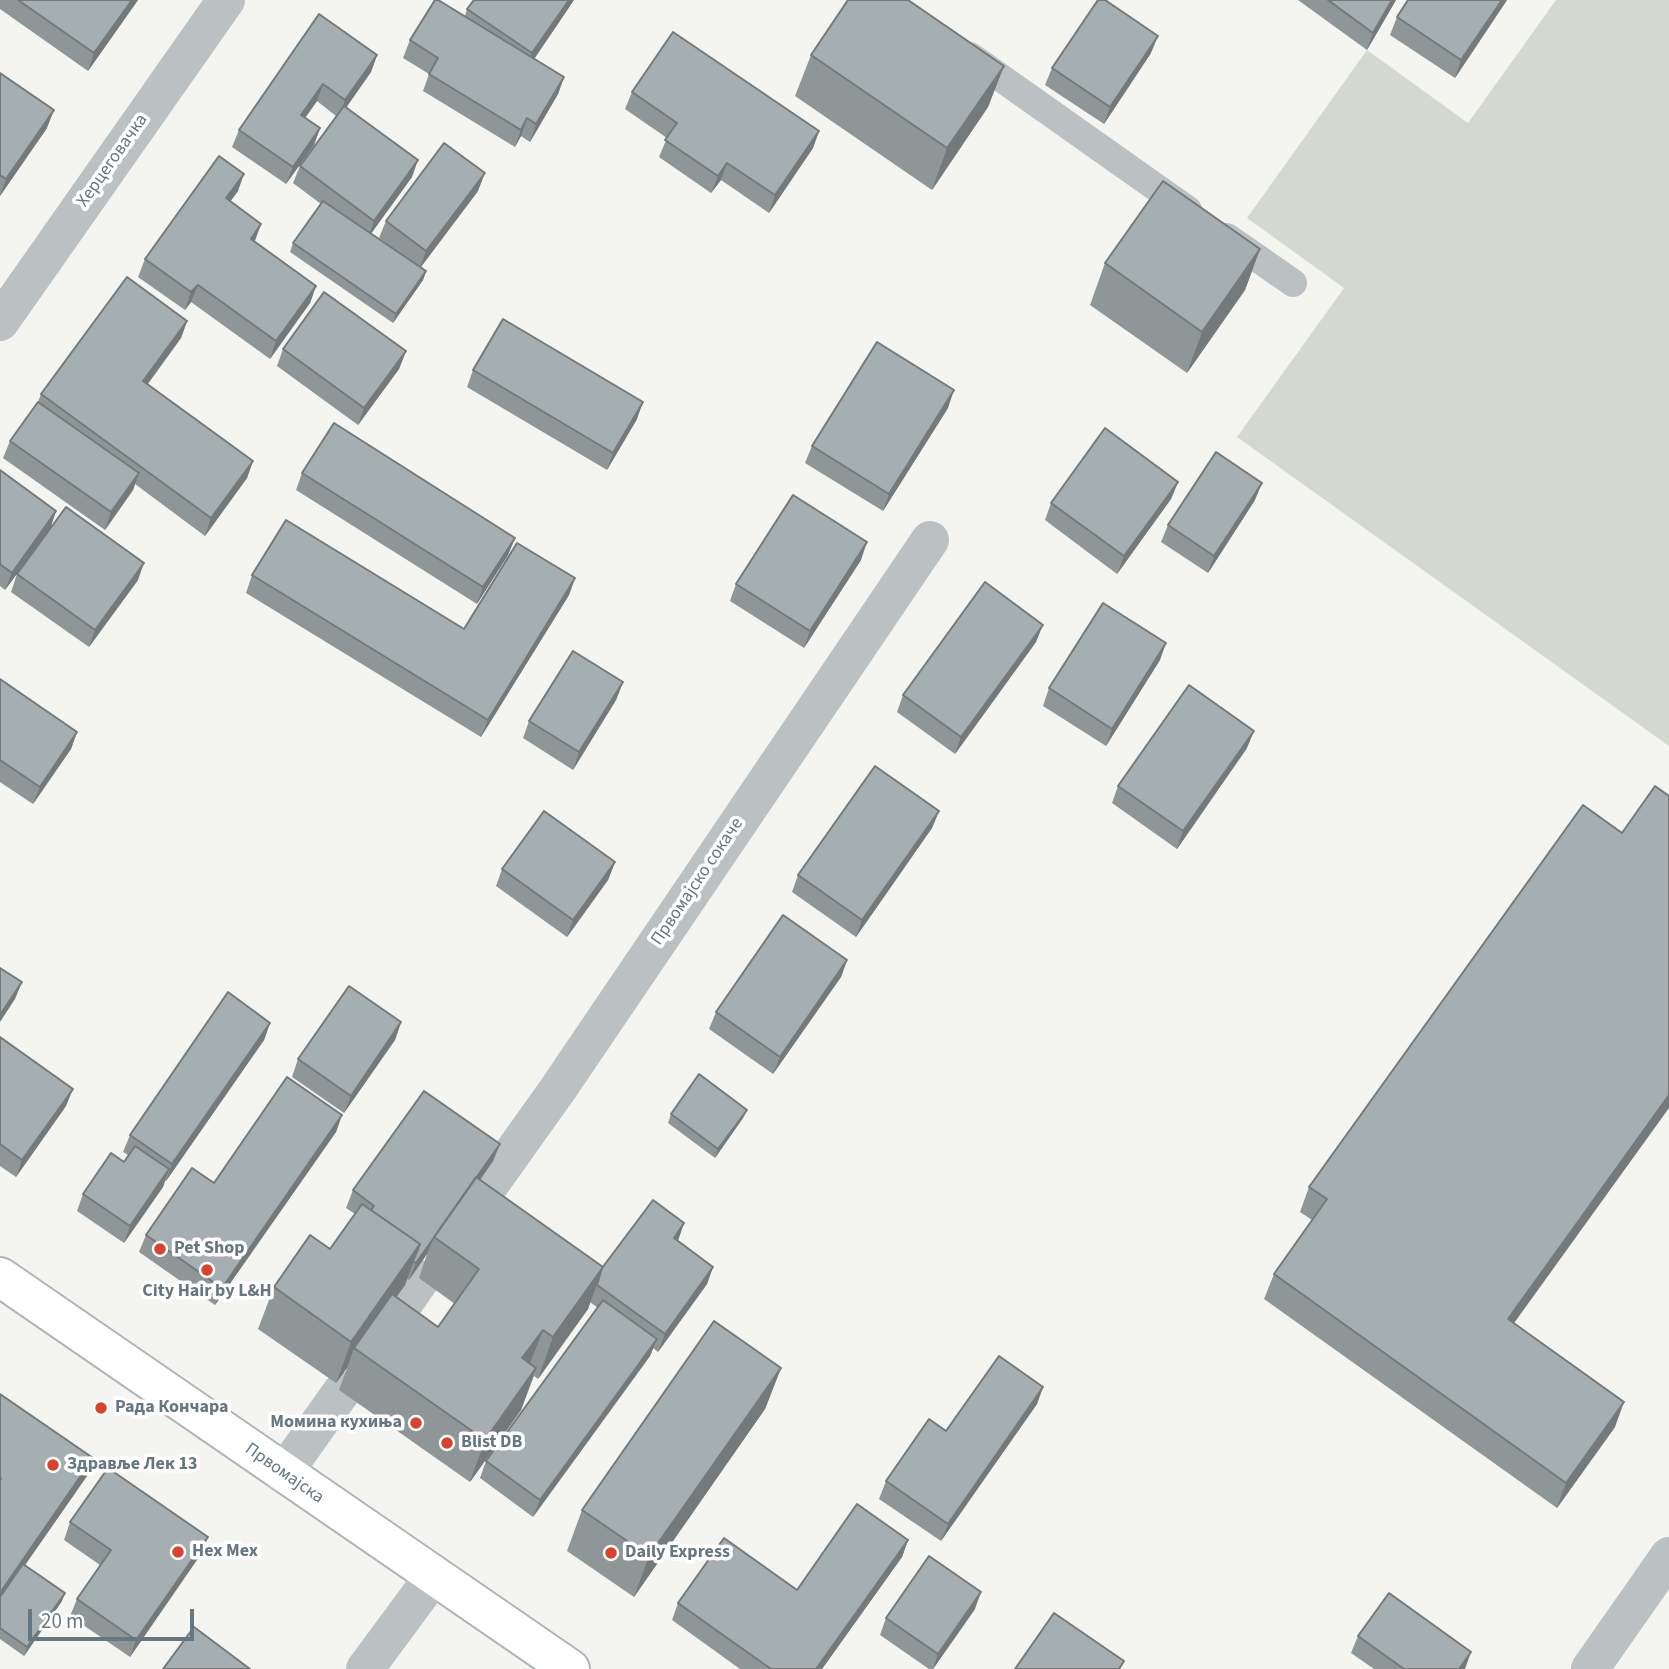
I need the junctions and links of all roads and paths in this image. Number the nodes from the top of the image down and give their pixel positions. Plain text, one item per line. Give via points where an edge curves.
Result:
1 (226, 0) edge
2 (946, 39) edge
3 (1293, 283) dead end
4 (0, 322) edge
5 (930, 540) dead end
6 (464, 1221) edge
7 (0, 1277) edge
8 (421, 1279) edge
9 (380, 1338) edge
10 (342, 1391) edge
11 (283, 1474) junction
12 (1669, 1556) edge
13 (433, 1577) junction
14 (365, 1669) edge
15 (570, 1669) edge
16 (1590, 1669) edge

1 - 4 street, Херцеговачка
2 - 3 lane
5 - 6 street, Првомајско сокаче
7 - 11 main road, Првомајска
8 - 9 street
10 - 11 street
11 - 13 main road, Првомајска
12 - 16 street
13 - 14 street
13 - 15 main road, Првомајска

